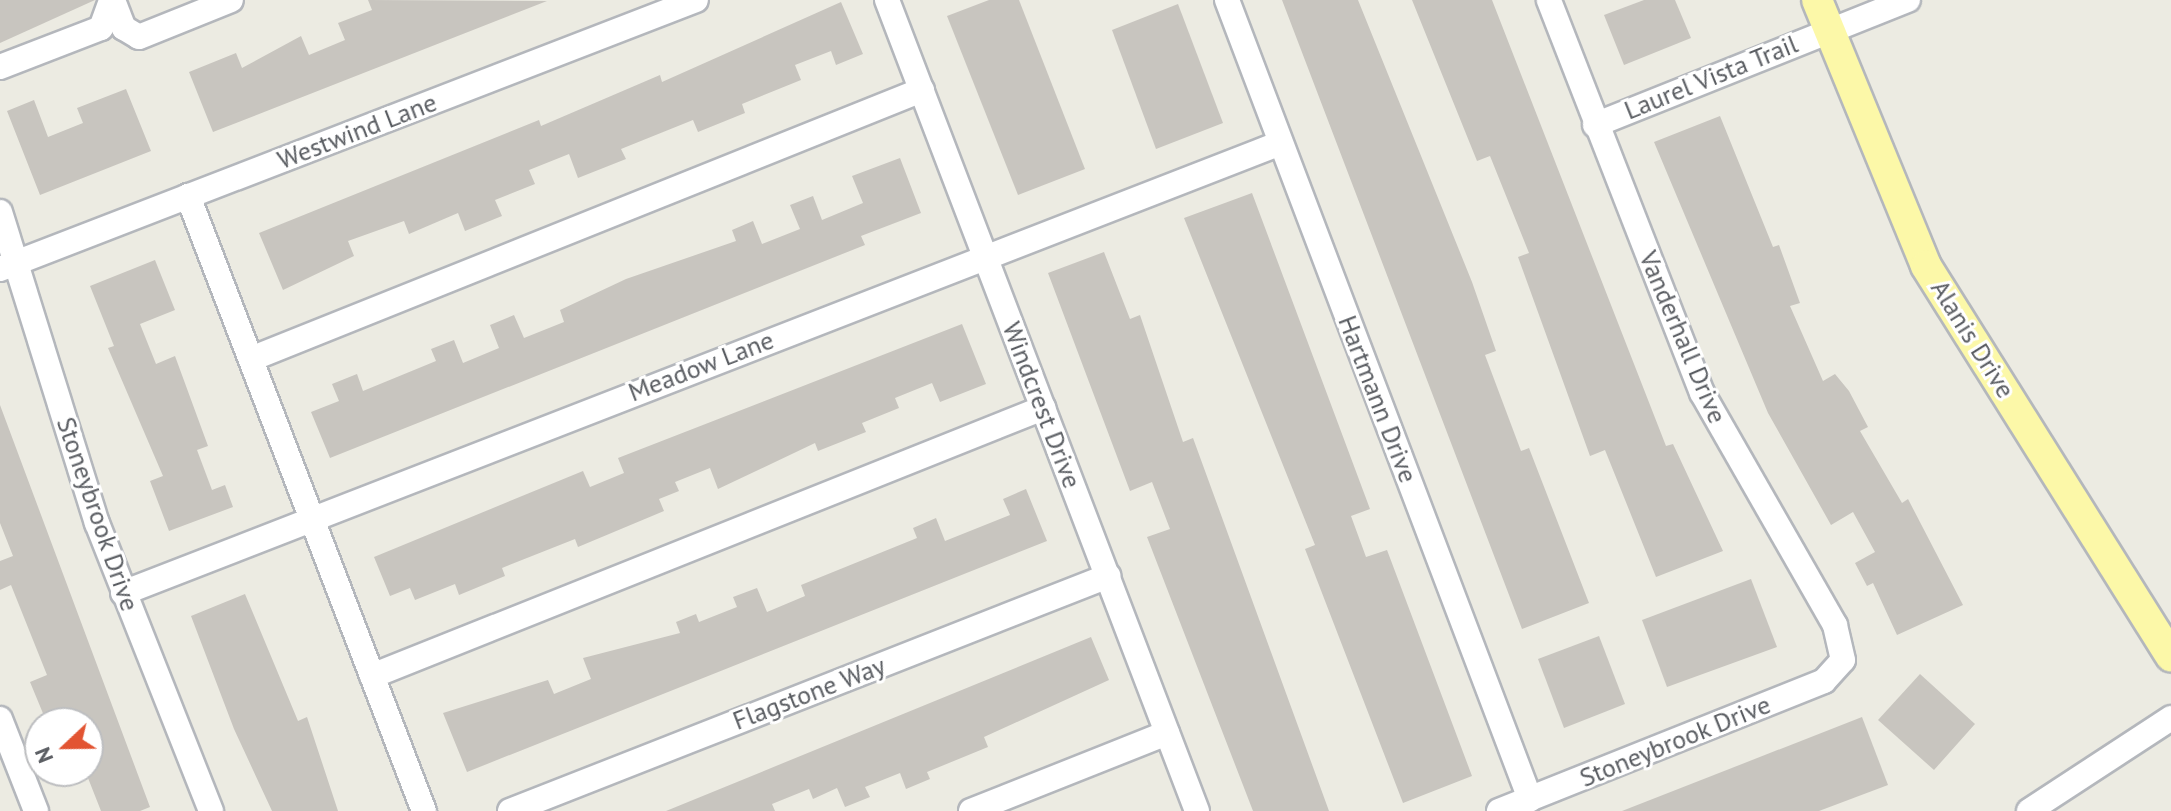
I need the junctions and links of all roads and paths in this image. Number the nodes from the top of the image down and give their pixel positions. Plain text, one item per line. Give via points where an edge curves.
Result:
1 (112, 0) edge
2 (231, 0) edge
3 (696, 0) edge
4 (887, 0) edge
5 (1227, 0) edge
6 (1549, 0) edge
7 (1817, 0) edge
8 (1908, 0) edge
9 (1828, 29) junction
10 (0, 67) edge
11 (922, 90) junction
12 (1595, 125) junction
13 (1281, 143) junction
14 (188, 196) junction
15 (0, 212) edge
16 (985, 256) junction
17 (9, 265) edge
18 (251, 359) junction
19 (1043, 408) junction
20 (312, 519) junction
21 (1108, 576) junction
22 (123, 593) junction
23 (2171, 657) edge
24 (1843, 660) joint
25 (372, 676) junction
26 (2171, 718) edge
27 (0, 719) edge
28 (1167, 733) junction
29 (1530, 799) junction
30 (36, 811) edge
31 (211, 811) edge
32 (424, 811) edge
33 (510, 811) edge
34 (971, 811) edge
35 (1197, 811) edge
36 (1499, 811) edge
37 (2029, 811) edge

1 - 2 street via 124,28 139,37
1 - 10 street via 101,28
3 - 14 street, Westwind Lane
4 - 11 street, Windcrest Drive
5 - 13 street, Hartmann Drive
6 - 12 street, Vanderhall Drive
7 - 9 main road, Alanis Drive
8 - 9 street, Laurel Vista Trail
9 - 12 street, Laurel Vista Trail
9 - 23 main road, Alanis Drive via 1926,266
11 - 16 street, Windcrest Drive
11 - 18 street
12 - 24 street, Vanderhall Drive via 1702,393 1835,625
13 - 16 street, Meadow Lane
13 - 29 street, Hartmann Drive
14 - 17 street, Westwind Lane
14 - 18 street
15 - 17 street, Stoneybrook Drive
16 - 19 street, Windcrest Drive
16 - 20 street, Meadow Lane
17 - 22 street, Stoneybrook Drive
18 - 20 street
19 - 21 street, Windcrest Drive
19 - 25 street
20 - 22 street, Meadow Lane
20 - 25 street
21 - 28 street, Windcrest Drive
21 - 33 street, Flagstone Way
22 - 31 street, Stoneybrook Drive
24 - 29 street, Stoneybrook Drive via 1824,681
25 - 32 street
26 - 37 street
27 - 30 street
28 - 34 street
28 - 35 street, Windcrest Drive
29 - 36 street, Stoneybrook Drive

